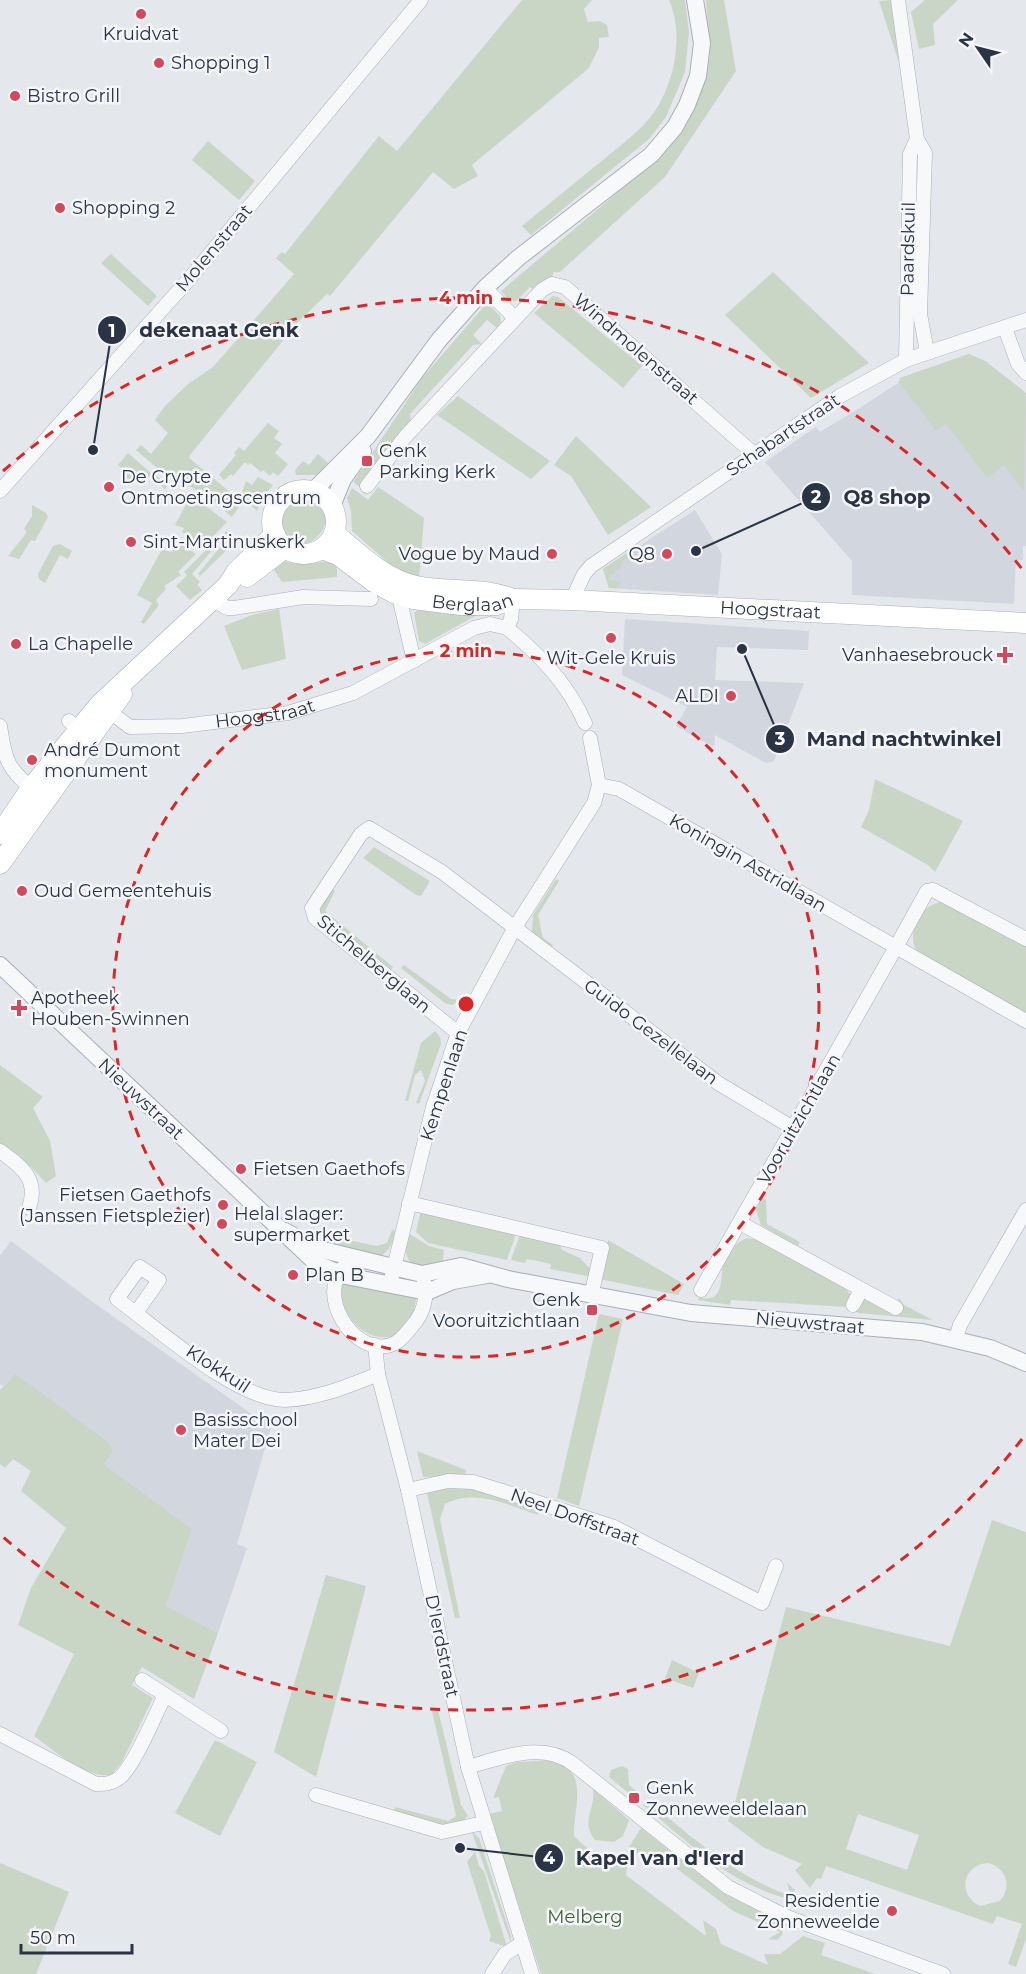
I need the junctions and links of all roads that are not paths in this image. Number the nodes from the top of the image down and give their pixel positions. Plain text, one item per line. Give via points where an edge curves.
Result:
1 (421, 0) edge
2 (695, 0) edge
3 (898, 0) edge
4 (917, 139) junction
5 (485, 288) junction
6 (515, 318) junction
7 (1026, 320) edge
8 (1005, 328) junction
9 (927, 352) junction
10 (906, 360) junction
11 (1026, 373) edge
12 (368, 436) junction
13 (754, 454) junction
14 (367, 486) dead end
15 (0, 491) edge
16 (313, 491) junction
17 (332, 506) junction
18 (334, 533) junction
19 (280, 541) junction
20 (322, 549) junction
21 (402, 589) junction
22 (211, 598) junction
23 (513, 598) junction
24 (371, 599) dead end
25 (572, 600) junction
26 (1026, 623) edge
27 (507, 628) junction
28 (414, 661) junction
29 (105, 708) junction
30 (585, 723) dead end
31 (0, 726) edge
32 (590, 738) dead end
33 (599, 785) junction
34 (38, 794) junction
35 (0, 834) edge
36 (0, 864) edge
37 (514, 929) junction
38 (1026, 938) edge
39 (896, 947) junction
40 (0, 965) edge
41 (1026, 1021) edge
42 (458, 1033) junction
43 (793, 1128) junction
44 (0, 1151) edge
45 (409, 1203) junction
46 (29, 1208) dead end
47 (1026, 1210) edge
48 (740, 1223) junction
49 (285, 1231) junction
50 (353, 1260) junction
51 (338, 1273) junction
52 (422, 1274) junction
53 (488, 1275) junction
54 (392, 1276) junction
55 (701, 1290) dead end
56 (861, 1290) junction
57 (427, 1292) junction
58 (591, 1296) junction
59 (853, 1305) dead end
60 (896, 1308) dead end
61 (136, 1313) dead end
62 (956, 1338) junction
63 (375, 1345) junction
64 (1026, 1363) edge
65 (378, 1374) junction
66 (408, 1490) junction
67 (776, 1566) dead end
68 (142, 1680) dead end
69 (165, 1695) junction
70 (221, 1731) dead end
71 (0, 1734) edge
72 (468, 1767) junction
73 (316, 1795) dead end
74 (483, 1823) junction
75 (521, 1944) junction
76 (492, 1974) edge
77 (532, 1974) edge
78 (943, 1974) edge

1 - 15 street, Molenstraat via 236,213 148,326 17,479
2 - 5 street via 702,44 698,76 675,127 651,155
3 - 4 street, Paardskuil
4 - 9 street, Paardskuil via 925,153 920,314
4 - 10 street, Paardskuil via 910,154
5 - 6 street
5 - 12 street via 445,333
6 - 13 street, Windmolenstraat via 542,290 552,285 565,286
6 - 14 street, Windmolenstraat via 405,437
7 - 8 street, Schabartstraat
8 - 9 street, Schabartstraat
8 - 11 street via 1018,364
9 - 10 street, Schabartstraat
10 - 13 street, Schabartstraat via 840,396
12 - 16 street
12 - 17 street
13 - 25 street, Schabartstraat via 591,566
16 - 17 main road
16 - 19 main road via 290,493 280,501 272,523
17 - 18 main road
18 - 20 main road
18 - 21 main road, Berglaan
19 - 20 main road via 297,553
19 - 22 main road via 239,582
20 - 21 main road, Berglaan via 338,555 374,582
21 - 23 main road, Berglaan via 493,591
21 - 28 street
22 - 24 street via 227,608 303,597
22 - 29 main road via 137,662
23 - 25 main road, Hoogstraat
23 - 27 street
25 - 26 main road, Hoogstraat
27 - 28 street, Hoogstraat via 483,625
27 - 30 street via 537,653 559,679
28 - 29 street, Hoogstraat via 353,693 288,713 235,722 130,727
29 - 34 main road
29 - 34 main road via 74,725
31 - 34 street via 5,757 14,775
32 - 33 street
33 - 37 street, Kempenlaan via 594,802
33 - 39 street, Koningin Astridlaan via 619,789
34 - 35 main road
34 - 36 main road
37 - 42 street, Kempenlaan
37 - 42 street, Stichelberglaan via 441,871 369,828 312,908 315,918
37 - 43 street, Guido Gezellelaan via 718,1083
38 - 39 street, Vooruitzichtlaan via 933,890 927,891
39 - 41 street, Koningin Astridlaan
39 - 43 street, Vooruitzichtlaan
40 - 49 street, Nieuwstraat
42 - 45 street, Kempenlaan via 433,1107
43 - 48 street, Vooruitzichtlaan
44 - 46 street via 29,1178 34,1193
45 - 54 street, Kempenlaan
45 - 58 street via 602,1248
47 - 62 street
48 - 55 street, Vooruitzichtlaan
48 - 56 street
49 - 50 street, Nieuwstraat via 315,1248
49 - 51 street, Nieuwstraat via 318,1264
50 - 51 street
50 - 54 street, Nieuwstraat
51 - 54 street, Nieuwstraat
51 - 63 street via 333,1293 343,1322 353,1335
52 - 53 street, Nieuwstraat via 461,1266
52 - 54 street, Nieuwstraat
52 - 57 street
53 - 57 street, Nieuwstraat via 453,1281
53 - 58 street, Nieuwstraat
54 - 57 street, Nieuwstraat
56 - 59 street
56 - 60 street
57 - 63 street via 417,1321 409,1330 396,1342
58 - 62 street, Nieuwstraat via 691,1313
61 - 65 street, Klokkuil via 223,1377 259,1395 284,1400 306,1397
62 - 64 street, Nieuwstraat
63 - 65 street, D'Ierdstraat
65 - 66 street, D'Ierdstraat
66 - 67 street, Neel Doffstraat via 448,1481 473,1482 502,1491 614,1527 762,1603
66 - 72 street, D'Ierdstraat
68 - 69 street
69 - 70 street
69 - 71 street via 129,1766 109,1784 96,1784
72 - 74 street, D'Ierdstraat
72 - 78 street via 536,1751 555,1753 728,1887 786,1917
73 - 74 street via 442,1832
74 - 75 street, D'Ierdstraat
75 - 76 street via 505,1954
75 - 77 street, D'Ierdstraat

